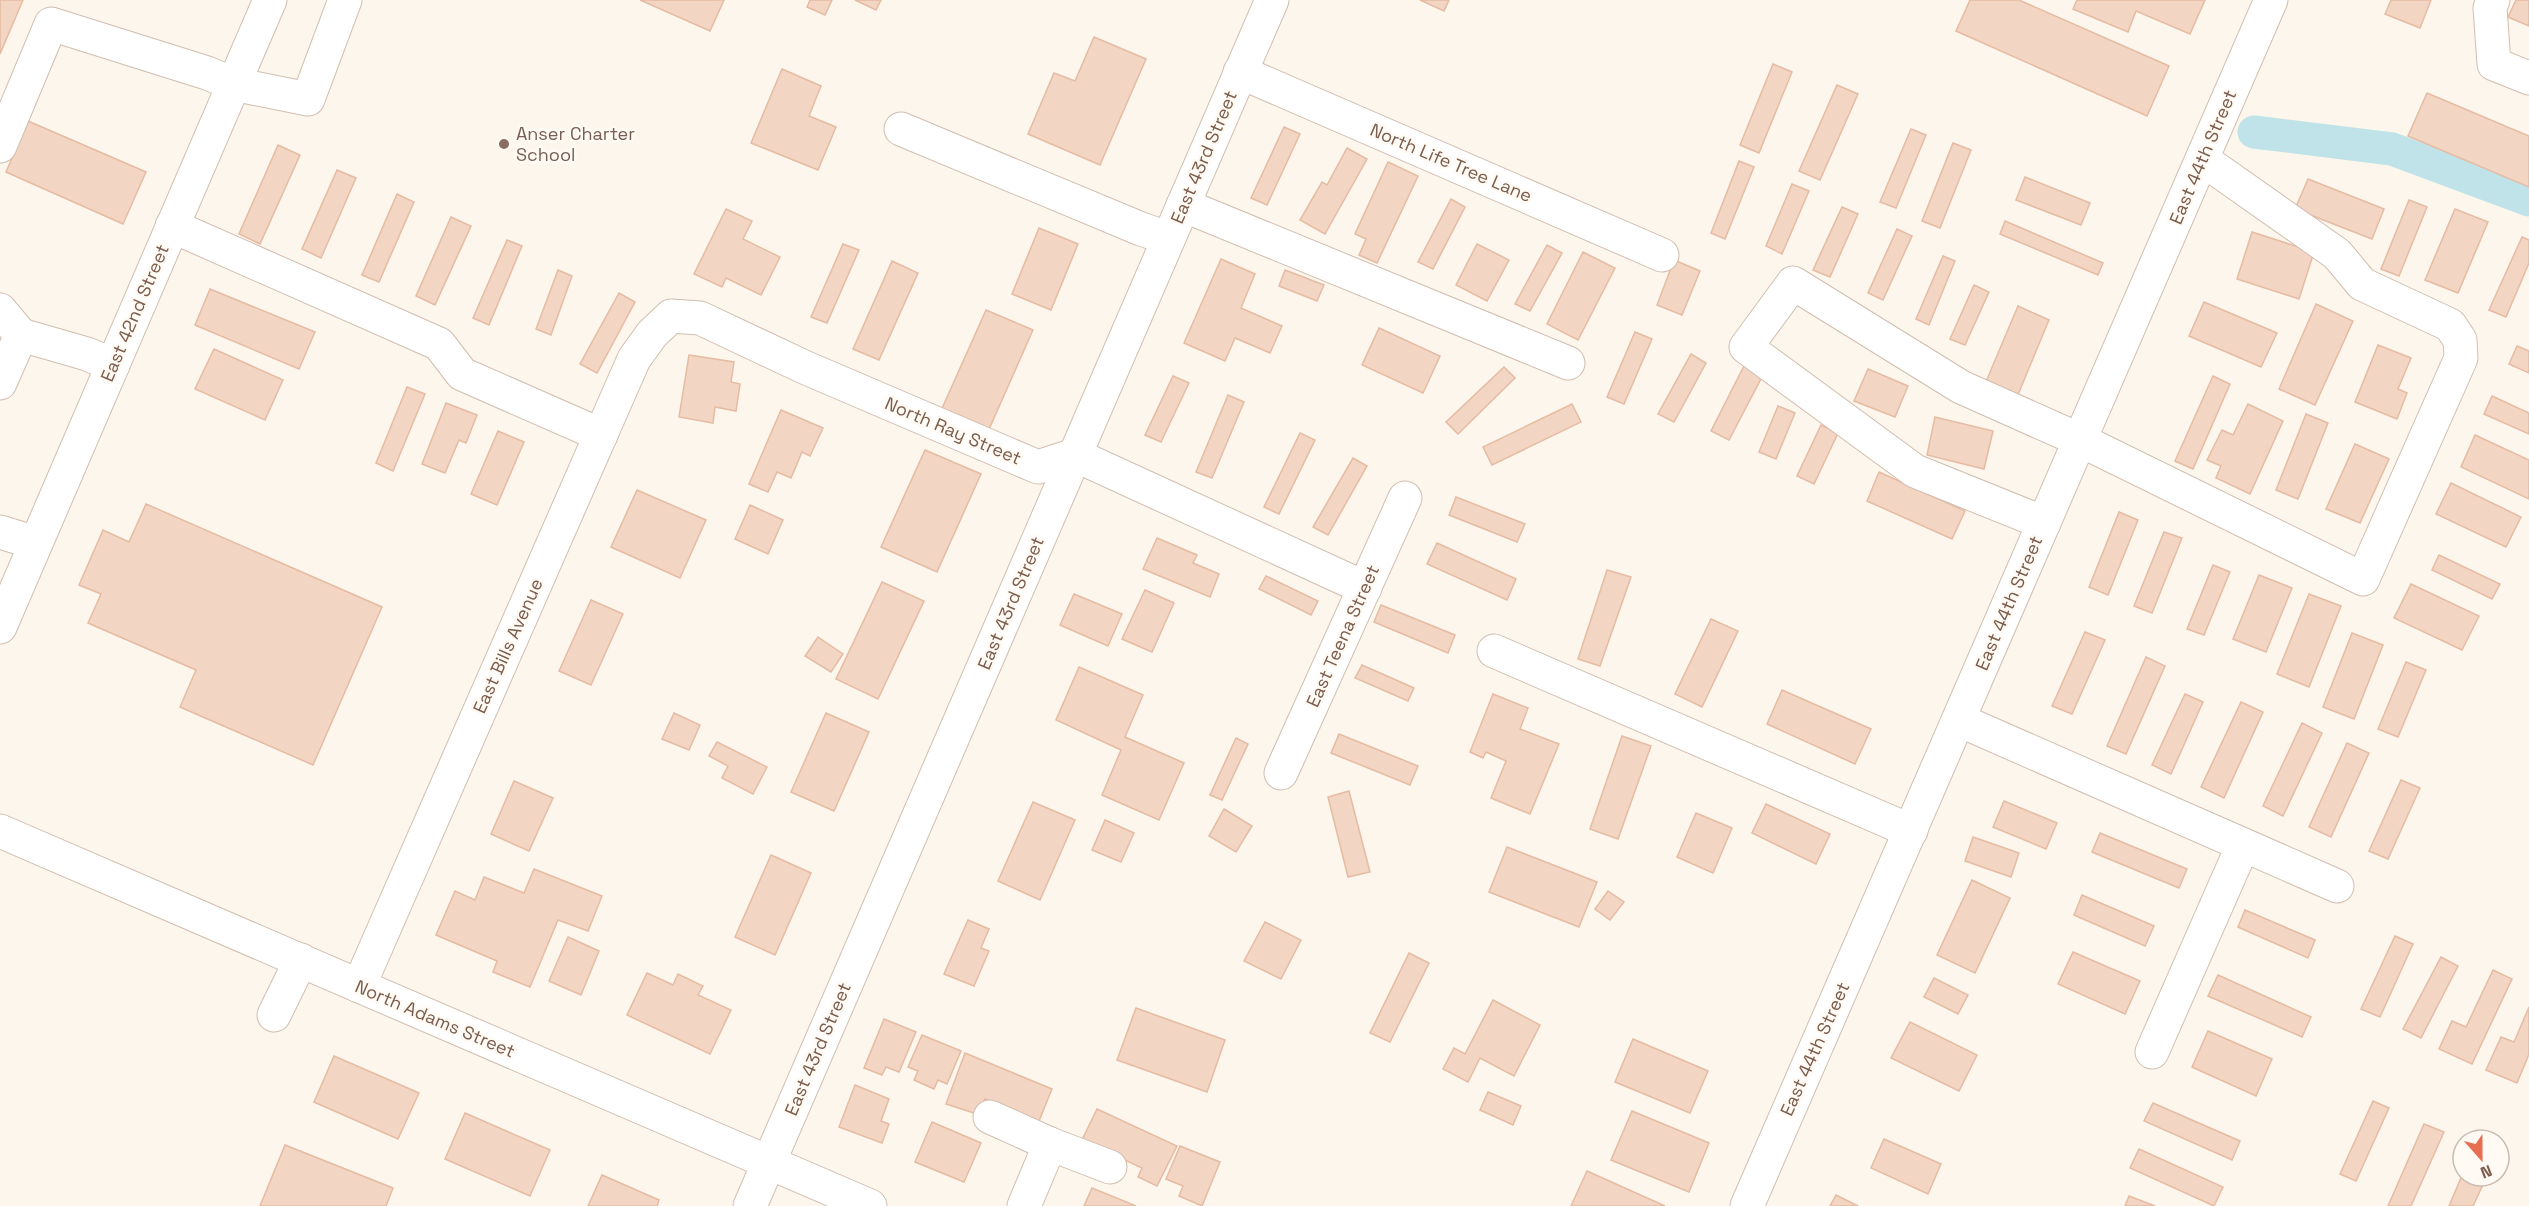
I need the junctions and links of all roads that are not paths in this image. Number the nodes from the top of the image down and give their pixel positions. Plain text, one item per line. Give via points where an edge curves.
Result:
1 (270, 0) edge
2 (345, 0) edge
3 (1272, 0) edge
4 (2271, 0) edge
5 (2493, 0) edge
6 (1240, 72) junction
7 (2529, 78) edge
8 (233, 84) junction
9 (901, 129) dead end
10 (0, 146) edge
11 (2202, 159) junction
12 (1183, 205) junction
13 (172, 226) junction
14 (1168, 238) junction
15 (1662, 255) dead end
16 (0, 310) edge
17 (671, 316) joint
18 (21, 335) junction
19 (1568, 363) dead end
20 (113, 365) junction
21 (0, 383) edge
22 (601, 435) junction
23 (2080, 440) junction
24 (1075, 454) junction
25 (1405, 498) dead end
26 (2044, 522) junction
27 (0, 532) edge
28 (36, 543) junction
29 (1365, 588) junction
30 (0, 627) edge
31 (1494, 651) dead end
32 (1959, 720) junction
33 (1281, 773) dead end
34 (0, 831) edge
35 (1911, 831) junction
36 (2243, 845) junction
37 (2337, 886) dead end
38 (301, 960) junction
39 (359, 986) junction
40 (274, 1015) dead end
41 (2152, 1052) dead end
42 (990, 1117) dead end
43 (1050, 1144) junction
44 (769, 1162) junction
45 (1110, 1167) dead end
46 (750, 1206) edge
47 (870, 1206) edge
48 (1024, 1206) edge
49 (1748, 1206) edge

1 - 8 street, East 42nd Street
2 - 8 street via 308,99
3 - 6 street, East 43rd Street
4 - 11 street, East 44th Street
5 - 7 street via 2490,8 2494,64
6 - 12 street, East 43rd Street
6 - 15 street, North Life Tree Lane
8 - 10 street via 51,24
8 - 13 street, East 42nd Street
9 - 14 street
11 - 23 street, East 44th Street
11 - 23 street via 2337,254 2362,284 2450,325 2460,340 2461,358 2363,579
12 - 14 street, East 43rd Street
12 - 19 street
13 - 20 street, East 42nd Street
13 - 22 street via 439,344 462,374
14 - 24 street, East 43rd Street
16 - 18 street
17 - 22 street, East Bills Avenue via 634,359
17 - 24 street, North Ray Street via 700,318 1038,467
18 - 20 street
18 - 21 street
20 - 28 street, East 42nd Street
22 - 39 street, East Bills Avenue
23 - 26 street, East 44th Street
23 - 26 street via 1961,387 1793,283 1746,347 1914,471
24 - 29 street
24 - 44 street, East 43rd Street
25 - 29 street, East Teena Street
26 - 32 street, East 44th Street
27 - 28 street
28 - 30 street, East 42nd Street
29 - 33 street, East Teena Street
31 - 35 street
32 - 35 street, East 44th Street
32 - 36 street
34 - 38 street, North Adams Street
35 - 49 street, East 44th Street
36 - 37 street
36 - 41 street
38 - 39 street, North Adams Street
38 - 40 street
39 - 44 street, North Adams Street
42 - 43 street
43 - 45 street
43 - 48 street
44 - 46 street, East 43rd Street
44 - 47 street, North Adams Street

